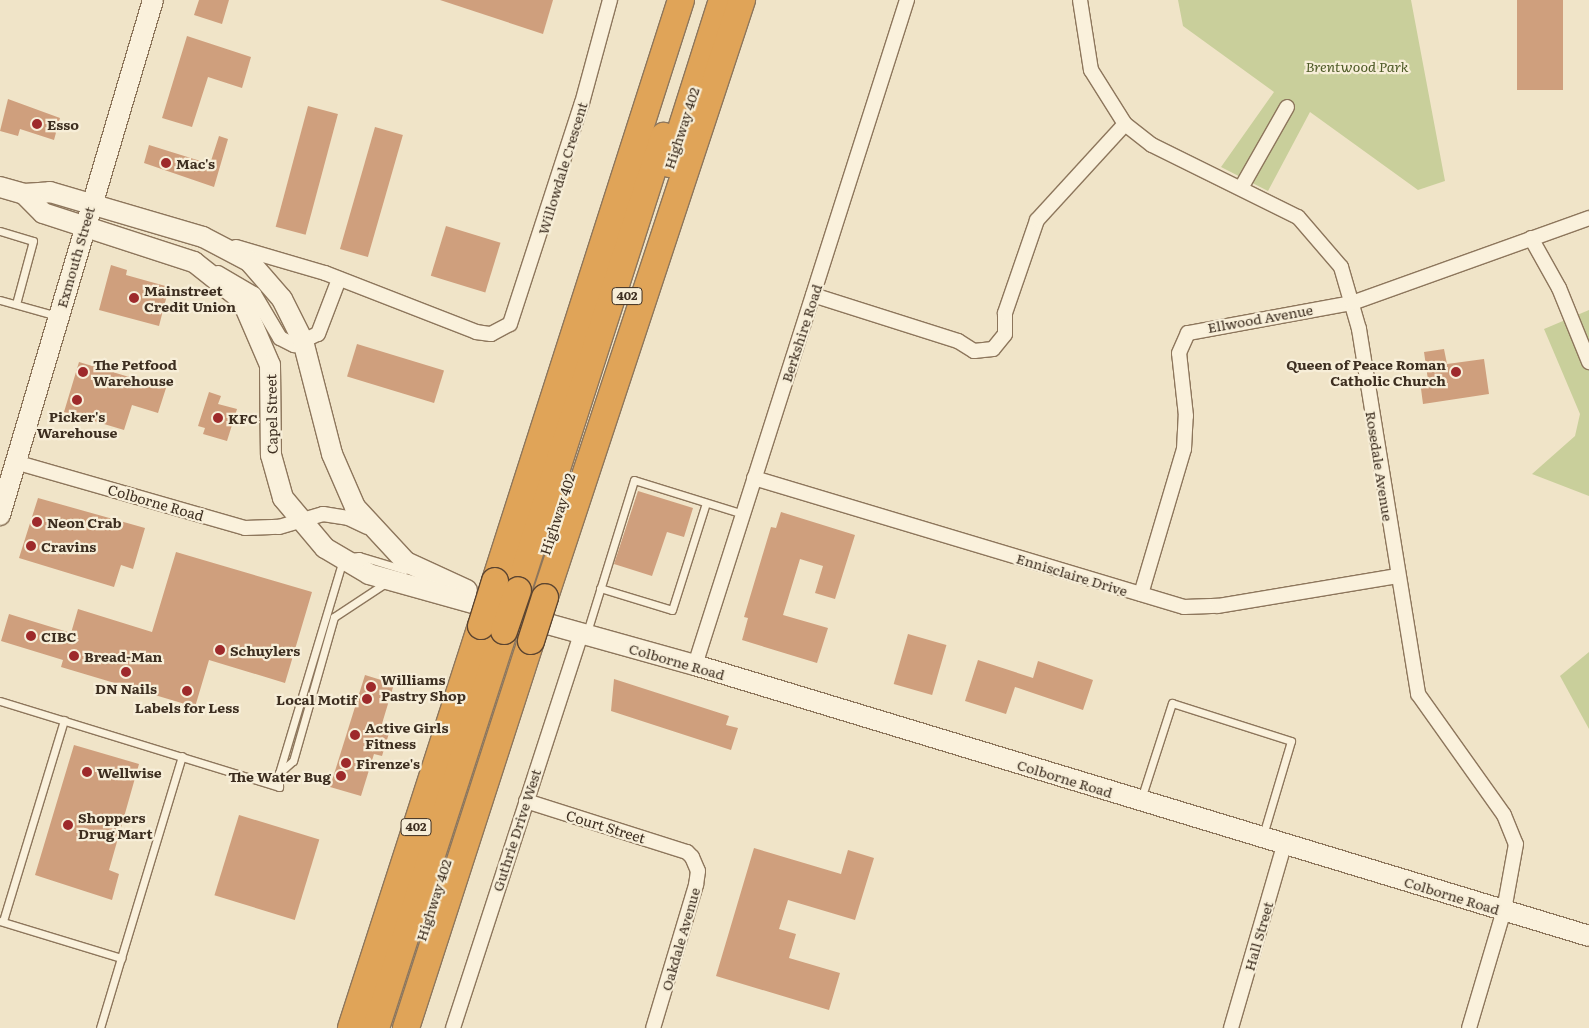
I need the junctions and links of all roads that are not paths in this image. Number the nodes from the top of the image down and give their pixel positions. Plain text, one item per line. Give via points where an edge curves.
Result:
1 (153, 0) edge
2 (610, 0) edge
3 (681, 0) edge
4 (708, 0) edge
5 (722, 0) edge
6 (742, 0) edge
7 (908, 0) edge
8 (1080, 0) edge
9 (1287, 107) dead end
10 (1125, 124) junction
11 (0, 187) edge
12 (1241, 188) junction
13 (24, 194) junction
14 (91, 204) junction
15 (1589, 218) edge
16 (85, 225) junction
17 (0, 231) edge
18 (1531, 238) junction
19 (220, 243) junction
20 (201, 266) junction
21 (339, 279) junction
22 (813, 295) junction
23 (0, 300) edge
24 (1352, 303) junction
25 (16, 304) junction
26 (58, 316) junction
27 (501, 330) joint
28 (304, 344) junction
29 (1589, 362) edge
30 (15, 462) junction
31 (754, 478) junction
32 (706, 503) junction
33 (742, 514) junction
34 (0, 515) edge
35 (298, 521) junction
36 (245, 528) junction
37 (377, 534) junction
38 (325, 548) junction
39 (344, 562) junction
40 (432, 576) junction
41 (1397, 576) junction
42 (388, 580) junction
43 (600, 588) junction
44 (1140, 594) junction
45 (518, 613) junction
46 (584, 634) junction
47 (695, 665) junction
48 (0, 701) edge
49 (64, 720) junction
50 (182, 756) junction
51 (279, 773) junction
52 (526, 801) junction
53 (1141, 801) junction
54 (1262, 838) junction
55 (1284, 845) junction
56 (687, 852) joint
57 (1504, 910) junction
58 (1, 921) edge
59 (1589, 936) edge
60 (121, 958) junction
61 (100, 1028) edge
62 (351, 1028) edge
63 (376, 1028) edge
64 (392, 1028) edge
65 (406, 1028) edge
66 (453, 1028) edge
67 (653, 1028) edge
68 (1231, 1028) edge
69 (1469, 1028) edge

1 - 14 street, Exmouth Street
2 - 27 street, Willowdale Crescent via 610,13 516,313
3 - 45 highway, Highway 402 / 402
4 - 45 highway
5 - 45 highway, Highway 402 / 402
6 - 45 highway
7 - 22 street, Berkshire Road
8 - 10 street, Rosedale Avenue via 1091,70
9 - 12 street
10 - 12 street, Rosedale Avenue via 1152,145
10 - 22 street via 1037,220 1005,313 1005,334 993,349 974,351 958,341
11 - 13 street, Capel Street
12 - 24 street, Rosedale Avenue via 1298,218 1330,250 1341,267
13 - 14 street, Capel Street via 50,192
13 - 16 street, Capel Street via 43,213
14 - 16 street, Exmouth Street
14 - 19 street, Capel Street
15 - 18 street, Ellwood Avenue
16 - 20 street, Capel Street via 152,245
16 - 26 street, Exmouth Street
17 - 25 lane via 33,241
18 - 24 street, Ellwood Avenue
18 - 29 street via 1559,288
19 - 21 street, Capel Street
19 - 28 street, Capel Street via 249,261 268,281
20 - 28 street, Capel Street via 254,294 285,342
20 - 35 street, Capel Street via 242,300 266,349 272,384 273,469
21 - 27 street, Capel Street via 476,332
21 - 28 street via 318,334
22 - 31 street, Berkshire Road
23 - 25 lane
24 - 41 street, Rosedale Avenue
24 - 44 street, Ellwood Avenue via 1205,327 1183,339 1179,354 1186,416 1184,449
25 - 26 lane
26 - 30 street, Exmouth Street
28 - 37 street, Capel Street via 340,473 355,507
30 - 34 street, Exmouth Street
30 - 36 street, Colborne Road
31 - 33 street, Berkshire Road
31 - 44 street, Ennisclaire Drive
32 - 33 lane
32 - 43 lane via 672,610
32 - 43 lane via 634,480
33 - 47 street, Berkshire Road
35 - 36 street, Colborne Road via 269,529
35 - 37 street, Colborne Road via 332,514 357,521
35 - 38 street, Colborne Road
36 - 38 street via 294,531
37 - 40 street, Colborne Road via 406,562
38 - 39 street, Colborne Road
39 - 40 lane via 360,556
39 - 42 street, Colborne Road
39 - 51 lane
40 - 45 street, Colborne Road
41 - 44 street, Ennisclaire Drive via 1206,607 1174,605
41 - 57 street, Rosedale Avenue via 1418,694 1512,829 1516,856
42 - 45 street, Colborne Road
42 - 51 lane via 334,618 293,761
43 - 46 lane
45 - 46 street, Colborne Road
45 - 62 highway, Highway 402 / 402
45 - 63 highway
45 - 64 highway, Highway 402 / 402
45 - 65 highway
46 - 47 street, Colborne Road
46 - 52 street, Guthrie Drive West
47 - 53 street, Colborne Road
48 - 49 lane
49 - 50 lane
49 - 58 lane
50 - 51 lane via 279,788
50 - 60 lane
52 - 56 street, Court Street
52 - 66 street, Guthrie Drive West
53 - 54 street, Colborne Road
53 - 54 lane via 1172,704 1181,706 1291,740
54 - 55 street, Colborne Road
55 - 57 street, Colborne Road
55 - 68 street, Hall Street
56 - 67 street, Oakdale Avenue via 698,871 696,885
57 - 59 street, Colborne Road
57 - 69 street, Rosedale Avenue
58 - 60 lane
60 - 61 lane

